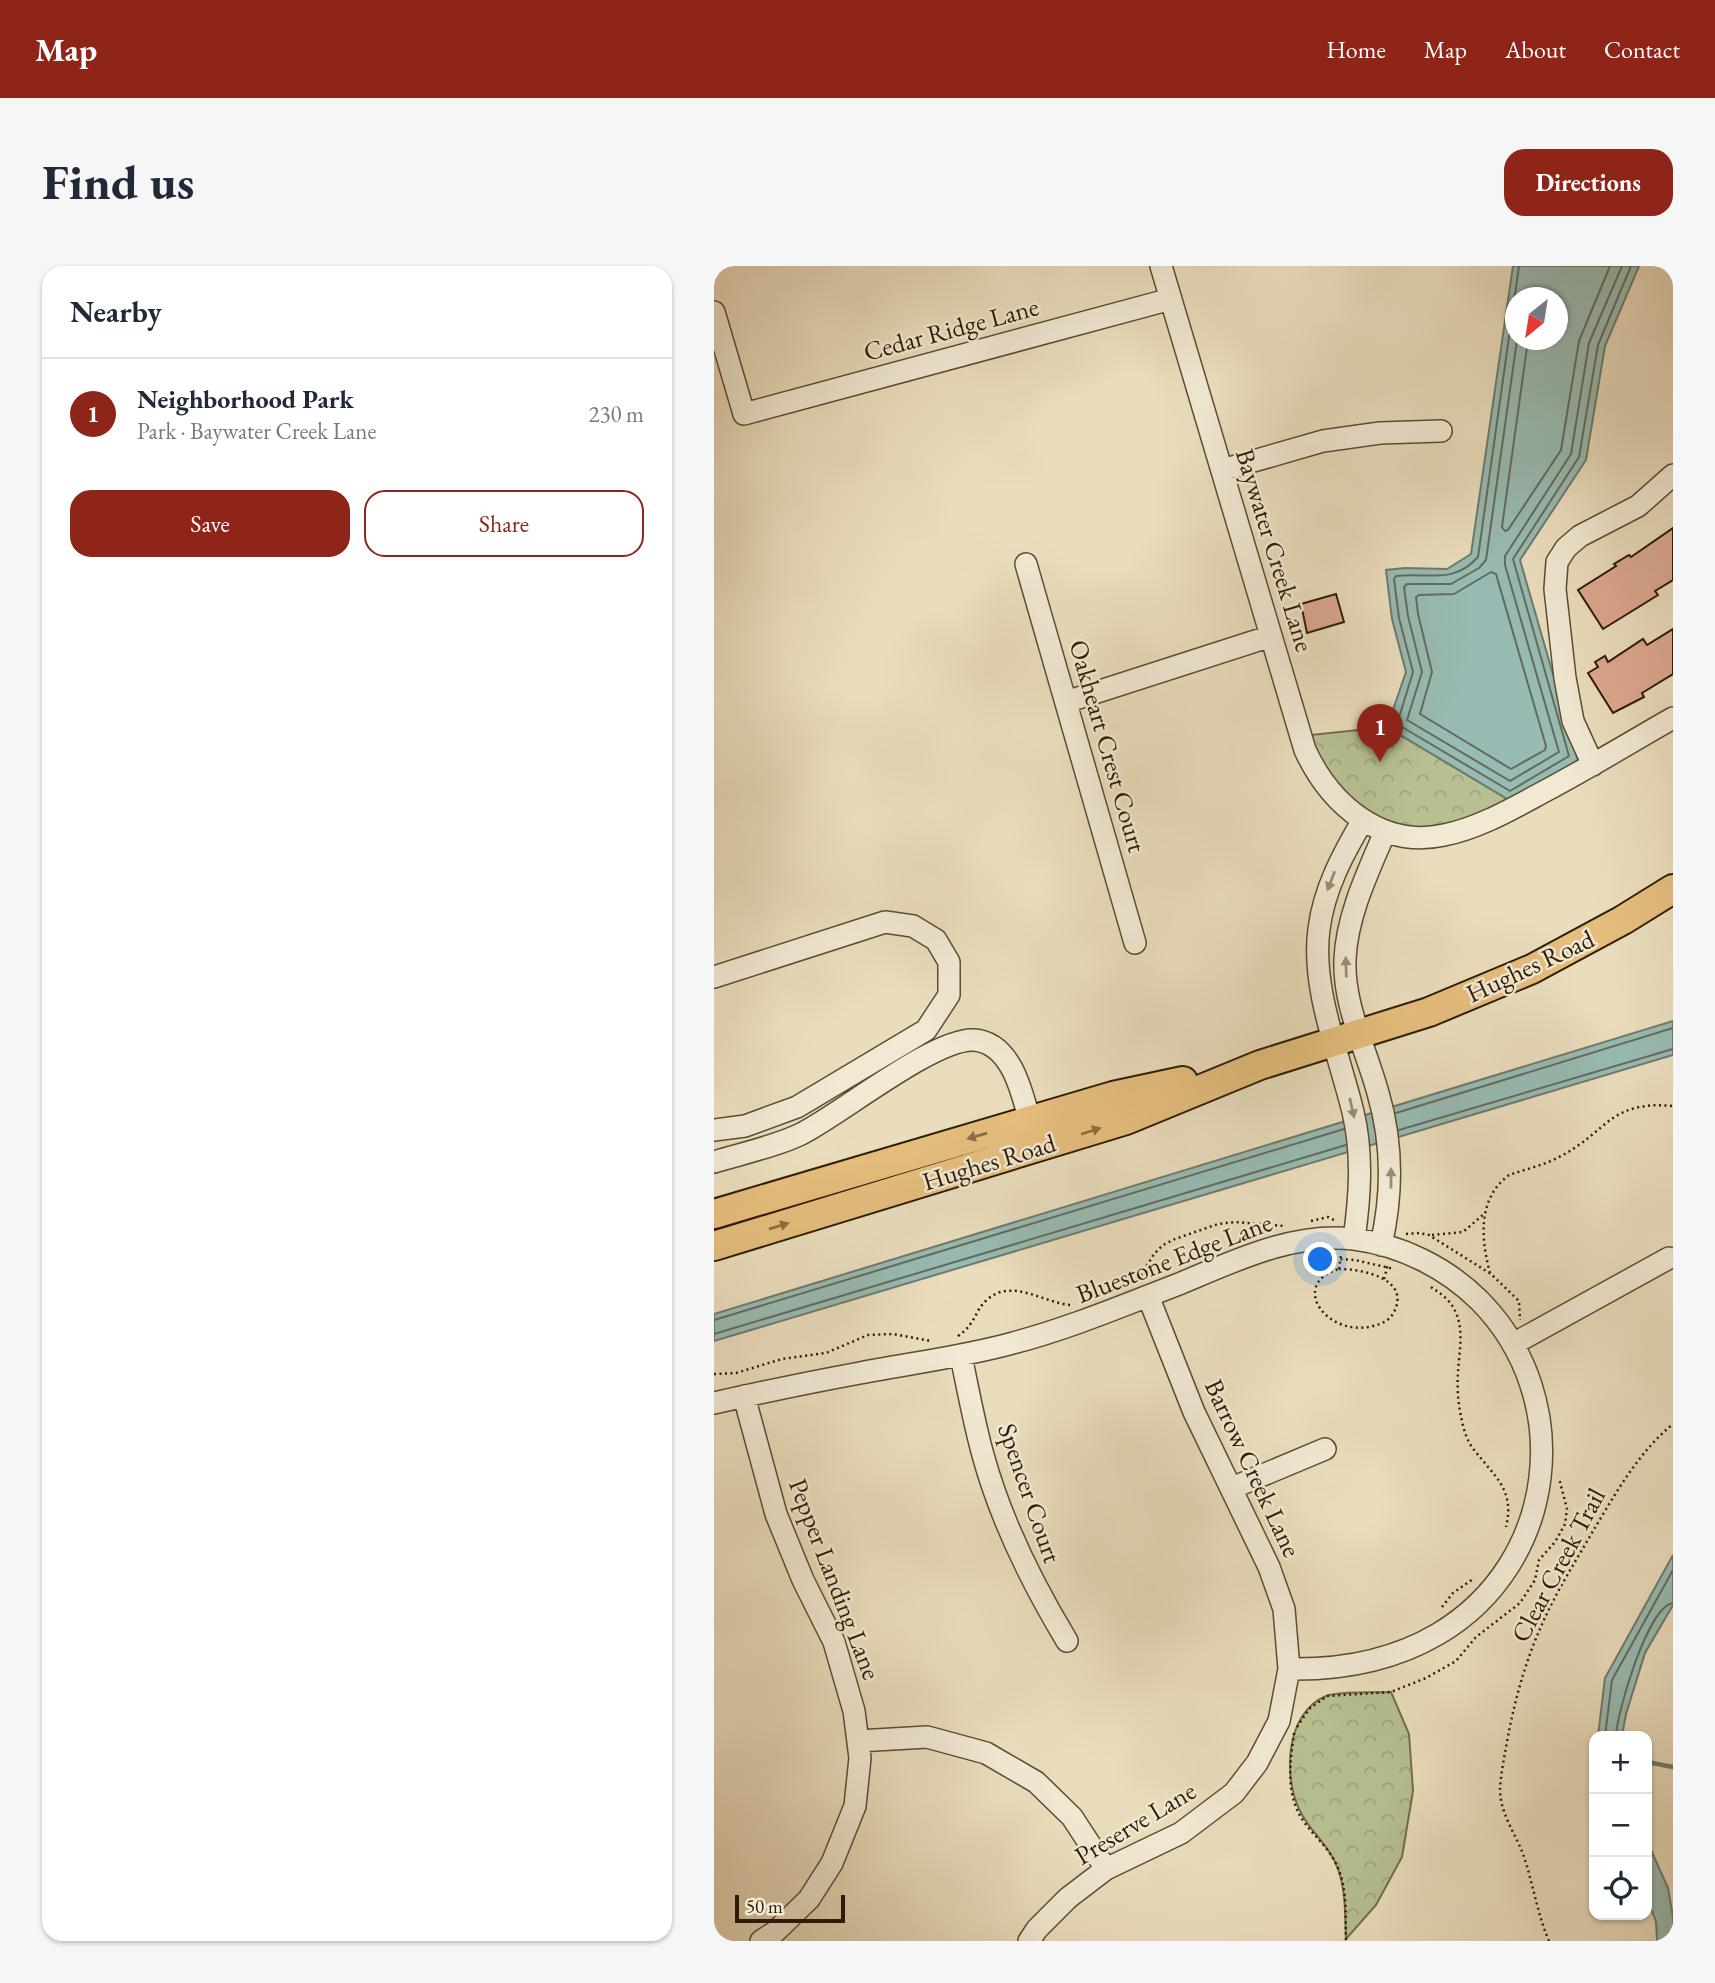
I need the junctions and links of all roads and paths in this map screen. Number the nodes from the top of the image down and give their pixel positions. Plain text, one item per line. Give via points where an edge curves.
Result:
1 (1161, 266) edge
2 (1171, 299) junction
3 (714, 312) edge
4 (1441, 431) dead end
5 (1222, 470) junction
6 (1673, 475) edge
7 (1026, 564) dead end
8 (1271, 636) junction
9 (1066, 702) junction
10 (1673, 718) edge
11 (1593, 765) junction
12 (1373, 826) junction
13 (1673, 889) edge
14 (1135, 943) dead end
15 (714, 977) edge
16 (1348, 1037) junction
17 (1259, 1065) junction
18 (1673, 1106) edge
19 (1030, 1120) junction
20 (714, 1130) edge
21 (1037, 1148) junction
22 (714, 1162) edge
23 (714, 1214) edge
24 (1484, 1214) junction
25 (1307, 1222) dead end
26 (1291, 1225) dead end
27 (1429, 1235) dead end
28 (1349, 1239) junction
29 (1381, 1245) junction
30 (714, 1246) edge
31 (1318, 1258) dead end
32 (1669, 1258) dead end
33 (1350, 1269) joint
34 (1400, 1271) dead end
35 (1490, 1274) dead end
36 (1430, 1286) dead end
37 (1142, 1288) junction
38 (1075, 1306) dead end
39 (940, 1341) dead end
40 (1513, 1344) junction
41 (959, 1346) junction
42 (714, 1374) edge
43 (744, 1396) junction
44 (714, 1403) edge
45 (1673, 1424) edge
46 (1325, 1449) dead end
47 (1232, 1488) junction
48 (1505, 1532) dead end
49 (1476, 1577) dead end
50 (1439, 1611) dead end
51 (1067, 1641) dead end
52 (1289, 1669) junction
53 (858, 1741) junction
54 (1106, 1868) junction
55 (761, 1941) edge
56 (1029, 1941) edge
57 (1549, 1941) edge

1 - 2 street, Baywater Creek Lane
2 - 3 street, Cedar Ridge Lane via 744,414
2 - 5 street, Baywater Creek Lane
4 - 5 street via 1344,437
5 - 8 street, Baywater Creek Lane
6 - 11 street via 1638,506 1580,536 1557,562 1555,589 1565,678 1573,721
7 - 9 street, Oakheart Crest Court
8 - 9 street
8 - 12 street, Baywater Creek Lane via 1310,761 1326,788
9 - 14 street, Oakheart Crest Court
10 - 11 street
11 - 12 street via 1475,826 1442,836 1410,837
16 -> 12 street via 1348,933 1366,877
12 -> 16 street via 1330,883 1319,930 1323,1000
13 - 16 main road, Hughes Road via 1532,969 1429,1012
15 - 20 street via 884,922 913,926 936,940 949,962 949,995 926,1030 797,1107
16 - 17 main road, Hughes Road
16 -> 28 street via 1360,1186
29 -> 16 street via 1391,1187 1389,1148 1382,1106
17 - 19 main road, Hughes Road via 1113,1096
21 -> 17 main road, Hughes Road via 1126,1119
18 - 24 path via 1621,1111 1560,1157 1509,1175 1495,1188
19 - 21 street
19 - 22 street via 1010,1064 996,1049 975,1040 938,1049 800,1135
19 -> 23 main road, Hughes Road
30 -> 21 main road, Hughes Road
24 - 27 path via 1463,1232
24 - 35 path via 1483,1245
25 - 28 path via 1328,1217
26 - 37 path via 1218,1224 1175,1239 1154,1254
28 - 29 street, Bluestone Edge Lane
28 - 37 street, Bluestone Edge Lane via 1296,1242
29 - 40 street, Bluestone Edge Lane via 1411,1254 1457,1281 1488,1309
31 - 34 path via 1355,1260
32 - 40 street
33 - 33 path via 1320,1279 1316,1294 1320,1311 1332,1321 1356,1328 1387,1321 1396,1309 1397,1292 1378,1276
36 - 48 path via 1452,1305 1457,1317 1461,1416 1467,1439 1499,1478 1505,1493
37 - 41 street, Bluestone Edge Lane via 1080,1323 1013,1343
37 - 47 street, Barrow Creek Lane
38 - 41 path via 1020,1290 998,1293 989,1297
39 - 42 path via 880,1333 826,1353
40 - 52 street, Bluestone Edge Lane via 1534,1392 1542,1462 1530,1522 1505,1571 1469,1611 1422,1643 1360,1664
41 - 43 street, Bluestone Edge Lane via 860,1373
41 - 51 street, Spencer Court via 983,1457 1002,1511 1033,1584
43 - 44 street, Bluestone Edge Lane
43 - 53 street, Pepper Landing Lane via 776,1514 834,1642
45 - 57 path, Clear Creek Trail via 1656,1438 1620,1485 1576,1561 1540,1628 1510,1726 1500,1792
46 - 47 street
47 - 52 street, Barrow Creek Lane via 1284,1609
49 - 50 path via 1453,1593
52 - 54 street, Preserve Lane via 1279,1721 1234,1793 1181,1833
53 - 54 street via 927,1737 986,1753 1036,1782 1072,1816
53 - 55 street, Pepper Landing Lane via 855,1806 832,1863 809,1899
54 - 56 street, Preserve Lane via 1068,1898

